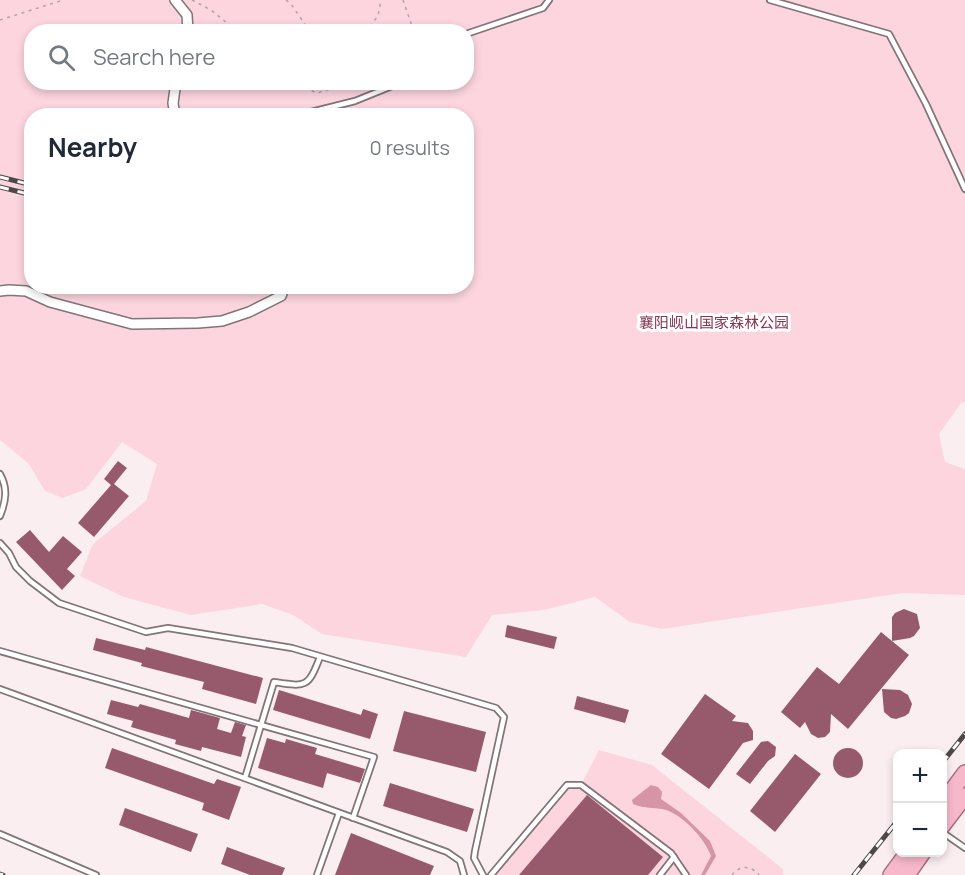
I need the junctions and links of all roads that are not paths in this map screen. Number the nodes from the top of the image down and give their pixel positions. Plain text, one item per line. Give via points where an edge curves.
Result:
1 (175, 0) edge
2 (549, 0) edge
3 (770, 0) edge
4 (188, 24) edge
5 (474, 31) edge
6 (175, 90) edge
7 (382, 90) edge
8 (174, 108) edge
9 (327, 108) edge
10 (965, 189) edge
11 (0, 291) edge
12 (24, 291) edge
13 (33, 294) edge
14 (282, 294) edge
15 (0, 474) edge
16 (0, 516) edge
17 (0, 543) edge
18 (0, 651) edge
19 (320, 657) junction
20 (0, 689) edge
21 (260, 725) junction
22 (965, 773) edge
23 (245, 778) junction
24 (965, 796) edge
25 (943, 803) edge
26 (339, 813) junction
27 (353, 818) junction
28 (947, 819) edge
29 (0, 834) edge
30 (947, 835) edge
31 (965, 848) edge
32 (674, 857) junction
33 (904, 857) edge
34 (920, 857) edge
35 (474, 858) junction
36 (462, 864) junction
37 (96, 875) edge
38 (317, 875) edge
39 (464, 875) edge
40 (483, 875) edge
41 (491, 875) edge
42 (660, 875) edge
43 (686, 875) edge
44 (891, 875) edge
45 (907, 875) edge

1 - 4 street via 187,15
2 - 5 lane via 543,8
3 - 10 lane via 889,34
6 - 8 street
7 - 9 lane
11 - 12 street
13 - 14 street via 132,324 222,321
15 - 16 lane via 5,483 5,502
17 - 19 lane via 16,567 59,603 146,632 168,628 292,648
18 - 21 lane
19 - 21 lane via 312,678 302,685 274,682
19 - 35 lane via 496,708 504,717
20 - 23 lane
21 - 23 lane
21 - 27 lane via 374,757
22 - 25 highway
23 - 26 lane
24 - 28 highway
26 - 27 lane
26 - 38 lane
27 - 36 lane via 447,852
29 - 37 lane
30 - 31 lane
32 - 41 lane via 581,785 567,785
32 - 42 lane
32 - 43 lane
33 - 44 highway
34 - 45 highway
35 - 36 lane
35 - 40 lane
36 - 39 lane

